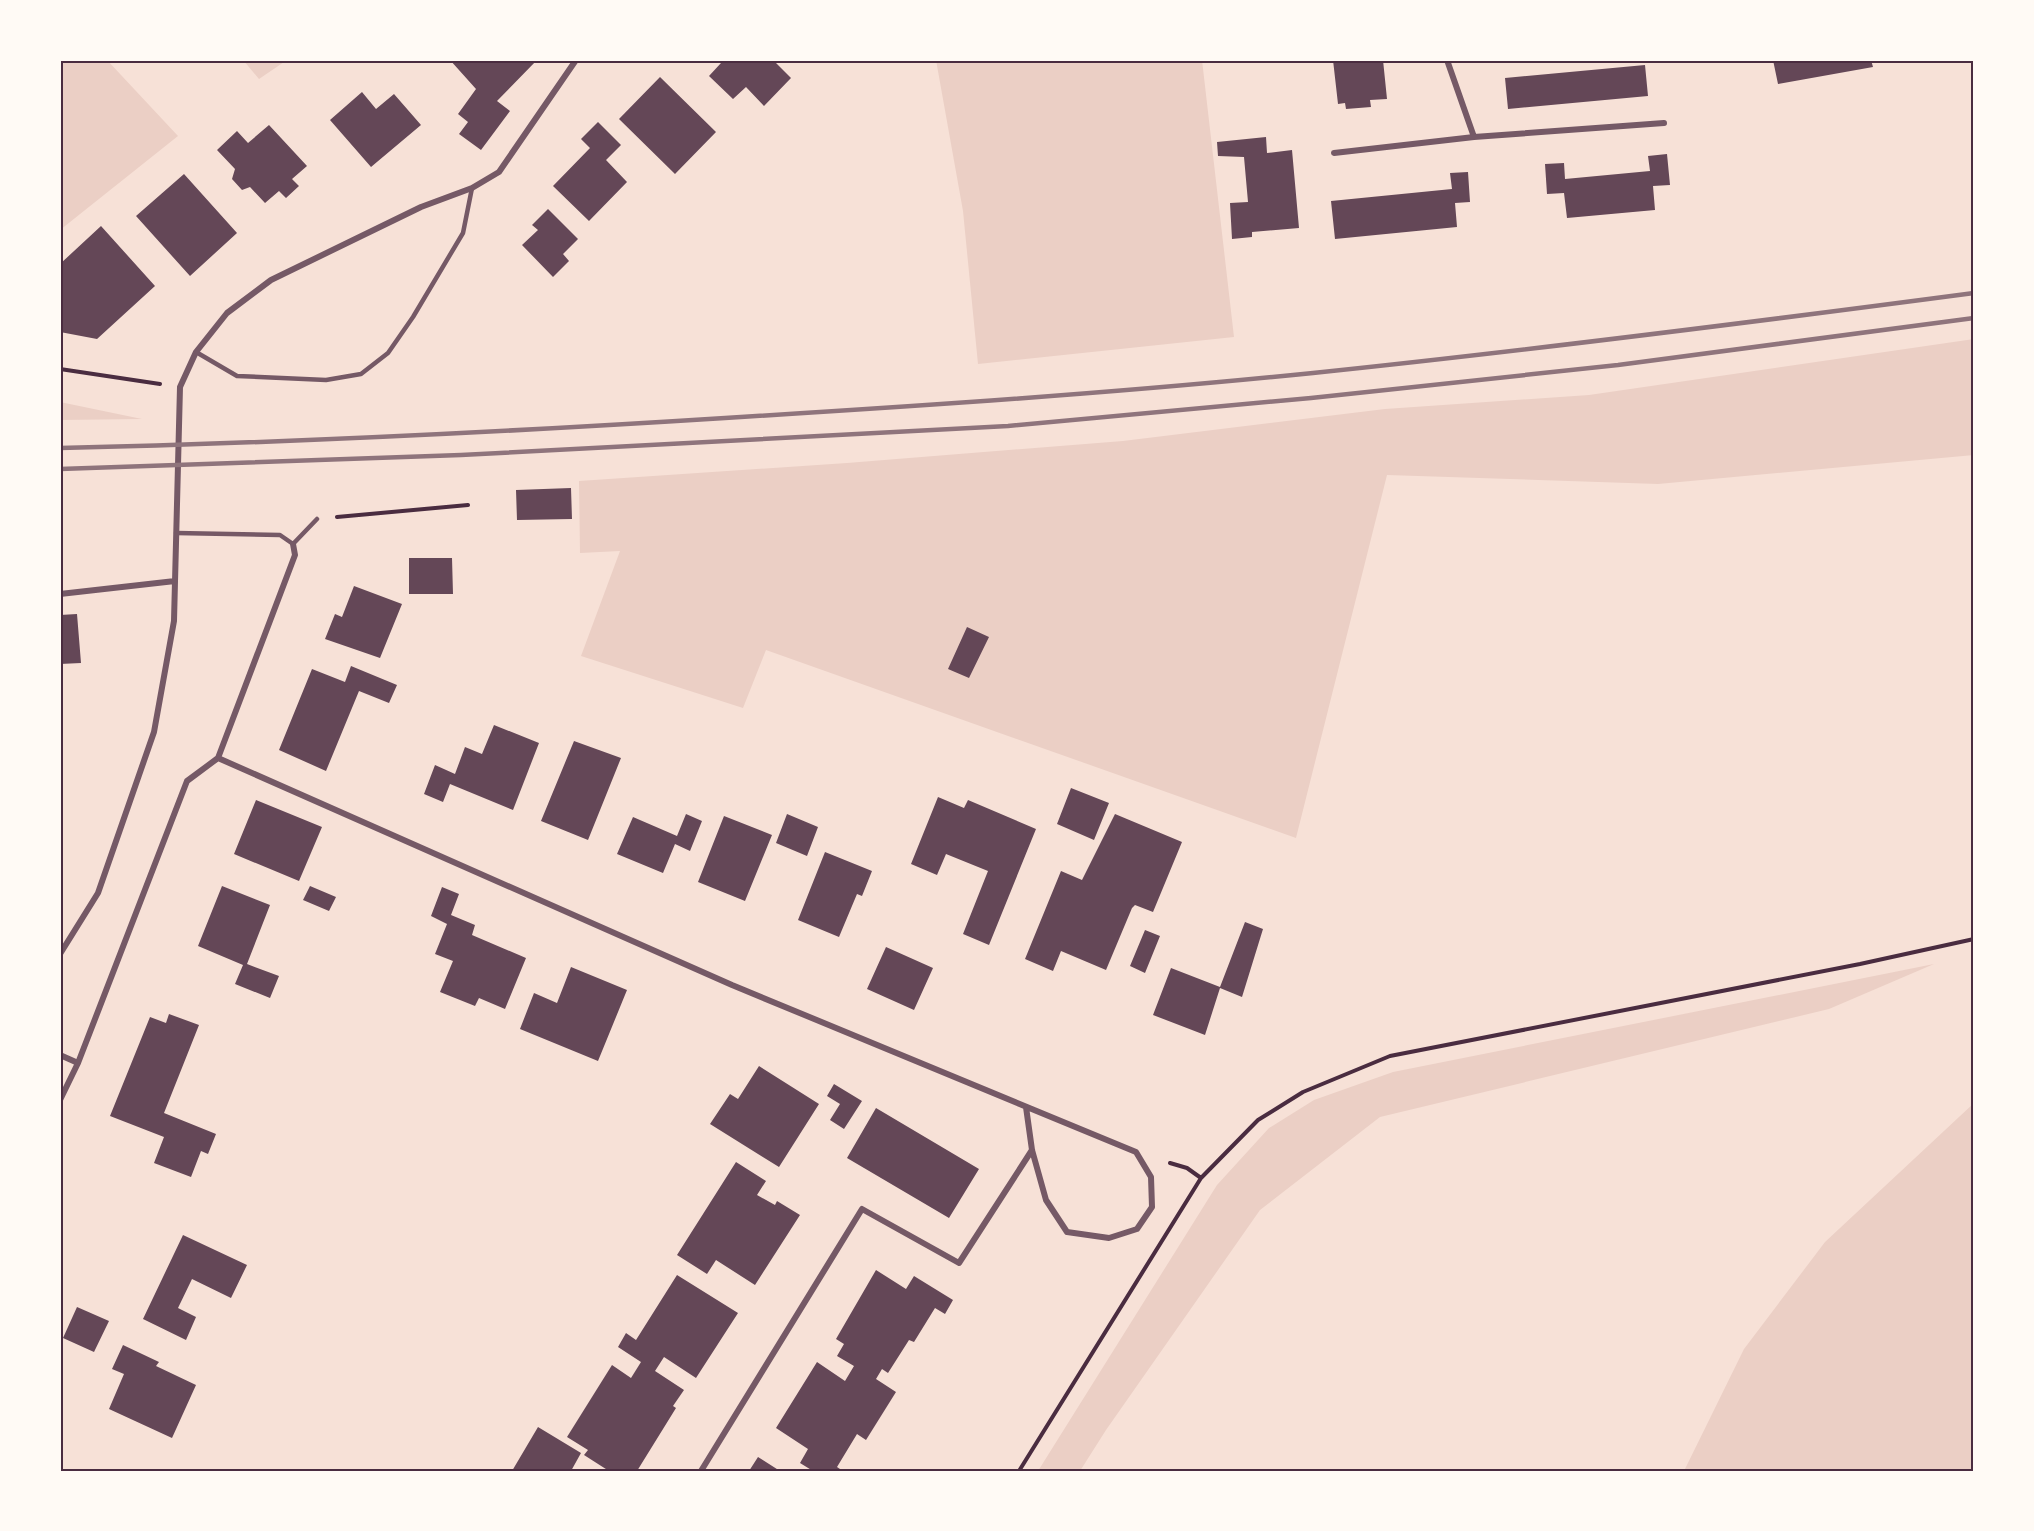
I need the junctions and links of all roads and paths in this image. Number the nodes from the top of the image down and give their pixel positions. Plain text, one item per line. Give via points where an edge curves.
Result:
1 (576, 60) edge
2 (1447, 60) edge
3 (1664, 123) dead end
4 (1474, 137) junction
5 (1334, 153) dead end
6 (472, 188) junction
7 (195, 352) junction
8 (60, 369) edge
9 (180, 387) junction
10 (468, 505) dead end
11 (317, 519) joint
12 (176, 533) junction
13 (293, 544) junction
14 (175, 581) junction
15 (60, 594) edge
16 (218, 758) junction
17 (1974, 939) edge
18 (60, 954) edge
19 (60, 1055) edge
20 (78, 1063) junction
21 (60, 1101) edge
22 (1026, 1107) junction
23 (1032, 1150) junction
24 (60, 1209) edge
25 (60, 1227) edge
26 (701, 1471) edge
27 (1019, 1471) edge

1 - 6 street via 499,172
2 - 4 street
3 - 4 street
4 - 5 street
6 - 7 street via 422,207 271,280 227,313
6 - 7 lane via 463,233 430,289 388,352 361,374 326,380 237,376
7 - 9 street
8 - 9 path
9 - 12 street
10 - 11 path
11 - 13 lane
12 - 13 lane via 280,535
12 - 14 street
13 - 16 street via 294,555
14 - 15 street
14 - 18 street via 174,621 154,732 98,893
16 - 20 street via 187,781
16 - 22 street via 721,981
17 - 27 path via 1390,1056 1303,1092 1258,1120 1201,1178
19 - 20 street
20 - 21 street
22 - 23 street
22 - 23 street via 1136,1152 1151,1177 1152,1207 1137,1229 1109,1238 1067,1232 1047,1200
23 - 26 street via 959,1263 862,1209
24 - 25 street

